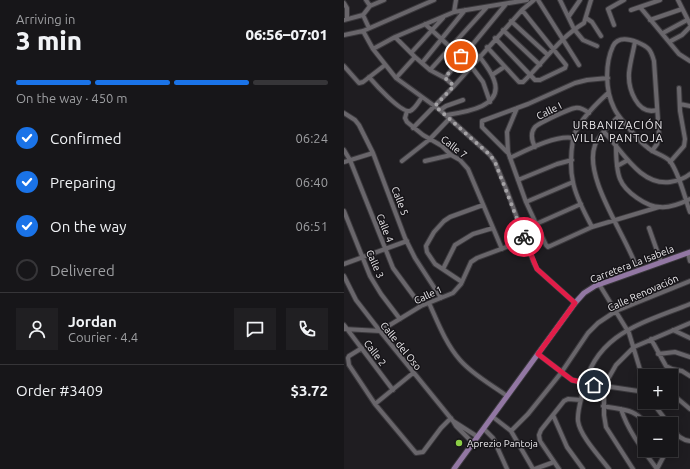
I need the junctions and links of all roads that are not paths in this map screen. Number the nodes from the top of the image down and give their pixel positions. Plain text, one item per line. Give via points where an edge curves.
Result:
1 (366, 0) edge
2 (384, 0) edge
3 (434, 0) edge
4 (456, 0) edge
5 (495, 0) edge
6 (527, 0) edge
7 (534, 0) edge
8 (538, 0) edge
9 (560, 0) edge
10 (580, 0) edge
11 (591, 0) edge
12 (624, 0) edge
13 (660, 0) edge
14 (678, 0) edge
15 (509, 2) edge
16 (344, 4) edge
17 (496, 5) junction
18 (370, 6) junction
19 (487, 7) junction
20 (640, 7) junction
21 (682, 9) junction
22 (465, 10) junction
23 (522, 10) junction
24 (631, 10) dead end
25 (454, 12) junction
26 (364, 15) junction
27 (569, 16) junction
28 (444, 17) junction
29 (586, 18) junction
30 (345, 20) edge
31 (650, 20) junction
32 (511, 21) junction
33 (688, 22) edge
34 (425, 24) junction
35 (614, 25) dead end
36 (690, 27) edge
37 (369, 28) junction
38 (574, 29) junction
39 (431, 30) junction
40 (503, 30) junction
41 (363, 31) junction
42 (663, 34) junction
43 (344, 35) edge
44 (601, 36) dead end
45 (395, 38) junction
46 (495, 38) junction
47 (563, 38) junction
48 (441, 39) junction
49 (635, 42) junction
50 (669, 42) junction
51 (597, 46) dead end
52 (450, 47) junction
53 (487, 47) junction
54 (553, 48) junction
55 (373, 49) junction
56 (410, 53) junction
57 (548, 55) junction
58 (461, 56) junction
59 (479, 56) junction
60 (415, 57) junction
61 (690, 61) edge
62 (422, 63) junction
63 (385, 65) junction
64 (540, 65) junction
65 (579, 65) dead end
66 (344, 66) edge
67 (471, 66) junction
68 (504, 67) junction
69 (430, 70) junction
70 (492, 75) junction
71 (530, 75) junction
72 (369, 77) junction
73 (396, 78) junction
74 (445, 78) junction
75 (608, 78) junction
76 (454, 86) junction
77 (679, 88) dead end
78 (608, 93) junction
79 (422, 97) junction
80 (463, 100) dead end
81 (490, 102) junction
82 (680, 104) junction
83 (435, 106) junction
84 (690, 106) edge
85 (517, 108) junction
86 (440, 110) junction
87 (657, 110) junction
88 (407, 111) junction
89 (344, 113) edge
90 (589, 113) junction
91 (448, 116) junction
92 (618, 116) junction
93 (413, 128) junction
94 (604, 132) junction
95 (573, 138) junction
96 (430, 139) junction
97 (616, 145) junction
98 (535, 147) junction
99 (344, 150) edge
100 (652, 151) junction
101 (508, 152) junction
102 (373, 153) junction
103 (451, 155) junction
104 (510, 158) junction
105 (350, 160) junction
106 (572, 160) junction
107 (628, 160) junction
108 (402, 161) dead end
109 (425, 161) dead end
110 (344, 162) edge
111 (670, 162) junction
112 (618, 166) junction
113 (690, 174) edge
114 (518, 180) junction
115 (679, 180) junction
116 (573, 182) junction
117 (688, 200) edge
118 (526, 202) junction
119 (581, 204) junction
120 (483, 205) junction
121 (659, 207) junction
122 (344, 210) edge
123 (690, 212) edge
124 (614, 220) junction
125 (536, 224) junction
126 (592, 227) junction
127 (493, 228) junction
128 (649, 228) dead end
129 (525, 240) junction
130 (407, 241) junction
131 (386, 249) junction
132 (502, 249) junction
133 (689, 252) edge
134 (363, 257) junction
135 (690, 261) edge
136 (661, 262) junction
137 (344, 264) edge
138 (636, 266) dead end
139 (443, 269) junction
140 (344, 276) edge
141 (690, 281) edge
142 (462, 282) junction
143 (599, 284) junction
144 (441, 298) junction
145 (429, 303) junction
146 (575, 303) junction
147 (690, 304) edge
148 (421, 306) junction
149 (616, 311) junction
150 (400, 319) junction
151 (690, 322) edge
152 (345, 328) edge
153 (627, 329) junction
154 (673, 330) junction
155 (380, 332) junction
156 (690, 338) edge
157 (651, 339) junction
158 (634, 347) junction
159 (362, 348) junction
160 (538, 354) junction
161 (658, 354) junction
162 (690, 357) edge
163 (349, 364) junction
164 (344, 369) edge
165 (640, 369) edge
166 (413, 373) junction
167 (561, 373) junction
168 (690, 376) edge
169 (584, 383) junction
170 (604, 386) junction
171 (393, 390) junction
172 (638, 391) edge
173 (507, 396) junction
174 (678, 399) edge
175 (581, 400) junction
176 (376, 404) junction
177 (603, 406) junction
178 (621, 409) junction
179 (657, 409) edge
180 (690, 409) edge
181 (553, 415) junction
182 (493, 417) junction
183 (640, 417) edge
184 (664, 417) edge
185 (452, 420) junction
186 (484, 429) junction
187 (511, 430) junction
188 (678, 436) edge
189 (478, 437) junction
190 (690, 441) edge
191 (473, 443) junction
192 (663, 457) edge
193 (554, 462) junction
194 (454, 469) edge
195 (506, 469) edge
196 (534, 469) edge
197 (559, 469) edge
198 (583, 469) edge
199 (609, 469) edge
200 (633, 469) edge
201 (657, 469) edge

1 - 18 street
2 - 18 street
3 - 37 street
4 - 25 street
5 - 17 street
6 - 15 street
7 - 23 street
8 - 47 street
9 - 27 street
10 - 27 street
11 - 29 street
12 - 35 street via 608,9
13 - 20 street
14 - 21 street
15 - 17 street
15 - 58 street
16 - 30 street via 347,8
17 - 19 street
18 - 26 street
19 - 22 street
19 - 52 street
20 - 24 street
20 - 31 street
21 - 31 street
21 - 33 street
22 - 25 street
22 - 48 street
23 - 32 street
23 - 54 street
25 - 28 street
26 - 30 street
26 - 37 street
27 - 38 street
28 - 34 street
28 - 39 street
29 - 38 street via 584,23
29 - 44 street via 592,22
31 - 42 street
32 - 40 street
32 - 57 street
33 - 42 street
34 - 39 street
34 - 45 street
36 - 50 street
37 - 41 street
38 - 47 street
38 - 51 street via 584,40
39 - 48 street
39 - 56 street
40 - 46 street
40 - 64 street
41 - 43 street
41 - 55 street
42 - 50 street
45 - 55 street
45 - 56 street
46 - 53 street
46 - 71 street
47 - 54 street
47 - 65 street
48 - 52 street
48 - 62 street
49 - 75 street via 622,39 615,42
49 - 87 street via 646,46 653,57
49 - 87 street via 629,72 631,90 641,107
50 - 61 street via 679,54
52 - 58 street
52 - 69 street
53 - 59 street
53 - 68 street
54 - 57 street
54 - 71 street via 566,64 565,68 540,80 535,80
55 - 63 street
56 - 60 street
57 - 64 street
58 - 67 street
58 - 74 street
59 - 67 street
59 - 70 street
60 - 62 street
60 - 73 street
62 - 69 street
63 - 72 street
63 - 73 street
64 - 71 street
66 - 72 street via 359,83
67 - 76 street
67 - 81 street via 483,82
68 - 70 street
68 - 71 street via 521,83
69 - 74 street
70 - 81 street via 496,94
72 - 88 street
73 - 79 street
74 - 76 street
75 - 78 street
75 - 85 street via 575,83
76 - 83 street
77 - 82 street
78 - 90 street
78 - 92 street
79 - 83 street
79 - 88 street via 413,109
80 - 86 street
81 - 91 street
82 - 84 street
82 - 111 street via 684,146
83 - 86 street
83 - 93 street
85 - 101 street via 507,132
85 - 101 street via 482,121 481,124
86 - 91 street
87 - 100 street via 658,140
88 - 93 street via 405,118
89 - 102 street, Calle 5 via 359,125
90 - 95 street
90 - 98 street, Calle I via 575,108 545,121 536,127 532,135
91 - 96 street
91 - 129 street via 495,162
92 - 94 street
92 - 100 street
93 - 96 street, Calle 7
94 - 97 street
94 - 124 street via 595,145 594,168 600,190
95 - 98 street via 560,138
95 - 106 street
96 - 103 street, Calle 7
96 - 108 street
97 - 107 street
97 - 112 street
98 - 104 street
99 - 105 street, Calle 4
100 - 111 street
101 - 104 street
102 - 105 street
102 - 130 street, Calle 5
103 - 109 street
103 - 120 street, Calle 7 via 468,169
104 - 114 street
105 - 110 street
105 - 131 street, Calle 4
106 - 114 street
106 - 116 street
107 - 112 street
107 - 115 street via 654,181 664,183
111 - 115 street
112 - 121 street via 620,180 625,188 638,198
113 - 115 street
114 - 118 street
115 - 117 street
116 - 118 street
116 - 119 street
117 - 121 street
117 - 123 street
118 - 125 street
119 - 125 street
119 - 126 street
120 - 127 street, Calle 7
120 - 139 street via 450,217 439,225 429,239 427,252 435,264
121 - 124 street
122 - 134 street, Calle 3
124 - 126 street
124 - 138 street
125 - 126 street via 548,247
127 - 132 street, Calle 7
127 - 139 street via 473,234 455,245
128 - 136 street
129 - 132 street, Calle 1
129 - 146 street via 537,269
130 - 131 street
130 - 144 street, Calle 5
131 - 134 street
131 - 148 street, Calle 4 via 393,268
132 - 142 street, Calle 1 via 471,262
133 - 135 street
133 - 136 main road, Carretera La Isabela
134 - 137 street
134 - 150 street, Calle 3 via 370,276
136 - 143 main road, Carretera La Isabela
139 - 142 street
140 - 155 street, Calle del Oso via 356,300
141 - 149 street, Calle Renovación
142 - 144 street, Calle 1 via 452,293
143 - 146 main road, Carretera La Isabela via 584,293
143 - 149 street
144 - 145 street, Calle 1
145 - 148 street, Calle 1
145 - 173 street via 447,342 460,361
146 - 160 main road, Carretera La Isabela
147 - 153 street
148 - 150 street, Calle 1
149 - 153 street
149 - 167 street, Calle Renovación via 588,333
150 - 155 street, Calle 1
151 - 154 street
152 - 155 street
152 - 159 street, Calle 2
153 - 158 street
153 - 169 street via 609,342 588,372
154 - 156 street
154 - 157 street
155 - 166 street, Calle del Oso
157 - 158 street
157 - 161 street
158 - 165 street
158 - 170 street via 616,365
159 - 163 street via 349,356
159 - 171 street, Calle 2
160 - 167 street
160 - 173 main road, Carretera La Isabela
161 - 162 street via 675,352
161 - 168 street via 666,366
163 - 164 street
163 - 176 street
166 - 171 street
166 - 185 street, Calle del Oso
167 - 169 street via 572,380
167 - 187 street, Calle Renovación via 528,414
169 - 170 street
169 - 175 street
170 - 172 street
170 - 177 street
171 - 176 street
173 - 182 main road, Carretera La Isabela
174 - 180 street
175 - 181 street via 564,401
175 - 199 street via 578,421
176 - 185 street via 418,454 423,452 441,428
177 - 178 street
177 - 200 street via 606,427
178 - 183 street
178 - 201 street via 624,420
179 - 184 street
181 - 193 street via 539,435 540,441
181 - 198 street via 567,447
182 - 186 main road, Carretera La Isabela
182 - 187 street
185 - 189 street, Calle del Oso
185 - 191 street, Calle del Oso
186 - 189 main road, Carretera La Isabela
186 - 195 street via 494,438
187 - 196 street
188 - 190 street
189 - 191 main road, Carretera La Isabela
191 - 194 main road, Carretera La Isabela
192 - 201 street
193 - 196 street
193 - 197 street

